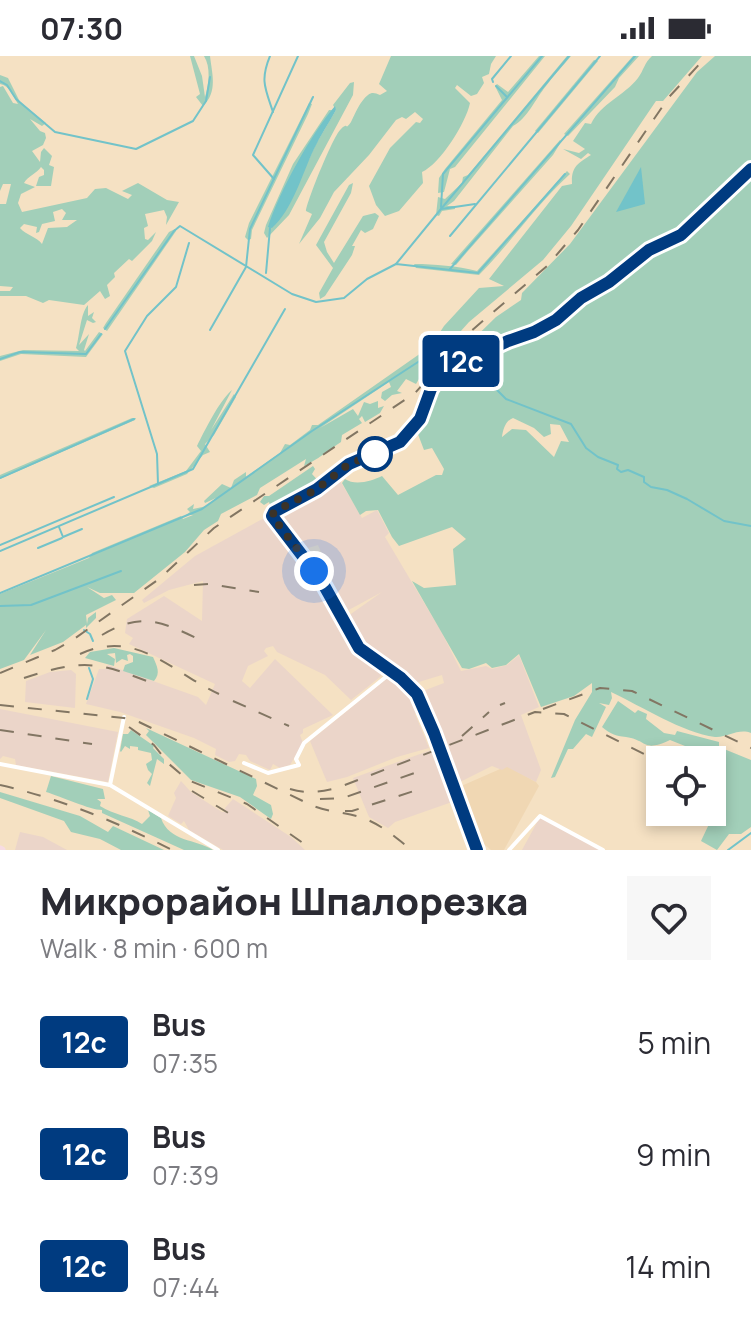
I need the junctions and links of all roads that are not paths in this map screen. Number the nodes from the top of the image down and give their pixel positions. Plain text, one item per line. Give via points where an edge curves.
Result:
1 (751, 168) edge
2 (392, 672) junction
3 (124, 717) dead end
4 (244, 763) dead end
5 (0, 764) edge
6 (110, 785) junction
7 (218, 850) edge
8 (477, 850) edge
9 (509, 850) edge
10 (603, 850) edge

1 - 2 main road via 681,235 649,250 556,320 439,375 420,419 400,442 349,464 274,512 273,520 321,580 359,648
2 - 4 street via 304,743 296,759 299,765 268,773
2 - 8 main road via 422,702
3 - 6 street
5 - 6 street
6 - 7 street
9 - 10 street via 540,816

